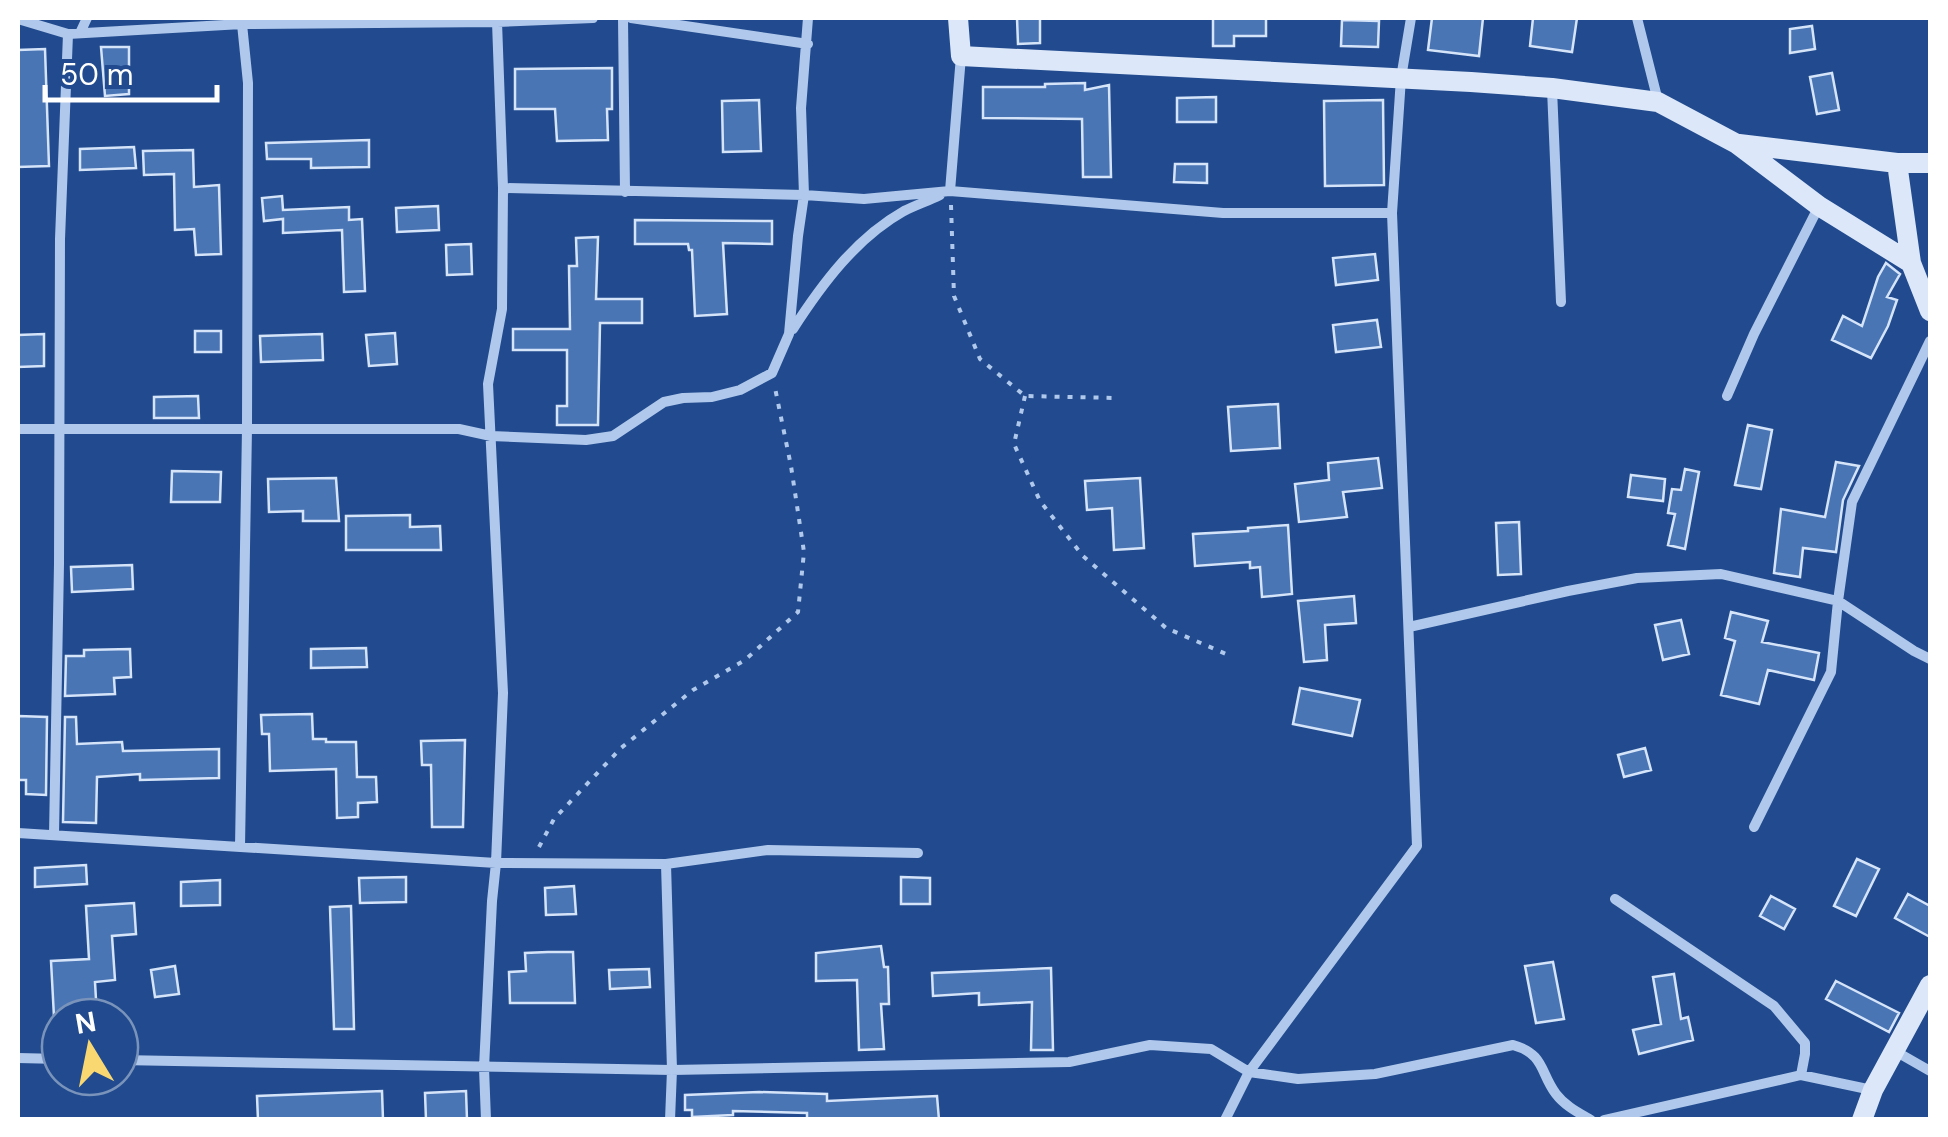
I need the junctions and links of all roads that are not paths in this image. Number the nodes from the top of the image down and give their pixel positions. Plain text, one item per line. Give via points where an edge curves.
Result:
1 (18, 18) edge
2 (87, 18) edge
3 (593, 18) edge
4 (622, 18) edge
5 (631, 18) edge
6 (808, 18) edge
7 (958, 18) edge
8 (1410, 18) edge
9 (1637, 18) edge
10 (497, 22) junction
11 (242, 24) junction
12 (74, 33) junction
13 (808, 44) junction
14 (961, 56) junction
15 (1400, 78) junction
16 (1552, 88) junction
17 (1658, 102) junction
18 (1737, 144) junction
19 (1897, 163) junction
20 (1930, 163) edge
21 (503, 188) junction
22 (950, 191) junction
23 (625, 192) junction
24 (804, 195) junction
25 (1818, 206) junction
26 (1392, 212) junction
27 (1911, 263) junction
28 (1561, 302) dead end
29 (1930, 312) edge
30 (789, 334) junction
31 (1930, 341) edge
32 (1726, 396) dead end
33 (59, 428) junction
34 (247, 428) junction
35 (18, 429) edge
36 (490, 436) junction
37 (1838, 601) junction
38 (1408, 627) junction
39 (1930, 660) edge
40 (1754, 827) dead end
41 (18, 834) edge
42 (54, 835) junction
43 (240, 847) junction
44 (918, 853) dead end
45 (496, 864) junction
46 (666, 864) junction
47 (1614, 899) dead end
48 (1930, 985) edge
49 (1895, 1051) junction
50 (140, 1060) edge
51 (484, 1068) junction
52 (672, 1070) junction
53 (1930, 1071) edge
54 (1249, 1072) junction
55 (1801, 1075) junction
56 (1874, 1090) junction
57 (486, 1120) edge
58 (670, 1120) edge
59 (1225, 1120) edge
60 (1591, 1120) edge
61 (1604, 1120) edge
62 (1862, 1120) edge

1 - 12 street
2 - 12 street
3 - 10 street
4 - 23 street
5 - 13 street
6 - 13 street
7 - 14 street
8 - 15 street
9 - 17 street
10 - 11 street
10 - 21 street
11 - 12 street
11 - 34 street via 248,83
12 - 33 street via 60,239
13 - 24 street via 801,108
14 - 15 street
14 - 22 street
15 - 16 street
15 - 26 street
16 - 17 street
16 - 28 street
17 - 18 street
18 - 19 street
18 - 25 street
19 - 20 street
19 - 27 street
21 - 23 street
21 - 36 street via 502,309 488,384
22 - 24 street via 864,199
22 - 26 street via 1222,213
22 - 30 street via 902,212 862,243 820,287
23 - 24 street
24 - 30 street
25 - 27 street
25 - 32 street
26 - 38 street
27 - 29 street
30 - 36 street via 772,373 740,390 664,402 613,436
31 - 37 street via 1852,502
33 - 34 street
33 - 35 street
33 - 42 street
34 - 36 street via 459,428
34 - 43 street
36 - 45 street via 502,693
37 - 38 street via 1721,574 1637,578
37 - 39 street
37 - 40 street via 1831,672
38 - 54 street via 1416,846
41 - 42 street
42 - 43 street
43 - 45 street
44 - 46 street via 768,850
45 - 46 street
45 - 51 street
46 - 52 street
47 - 55 street via 1774,1006 1805,1043
48 - 49 street
49 - 53 street
49 - 56 street
50 - 51 street
51 - 52 street
51 - 57 street
52 - 54 street via 1069,1062 1150,1046 1211,1050
52 - 58 street
54 - 59 street
54 - 60 street via 1298,1079 1375,1074 1513,1045 1528,1050 1556,1094
55 - 56 street
55 - 61 street
56 - 62 street

